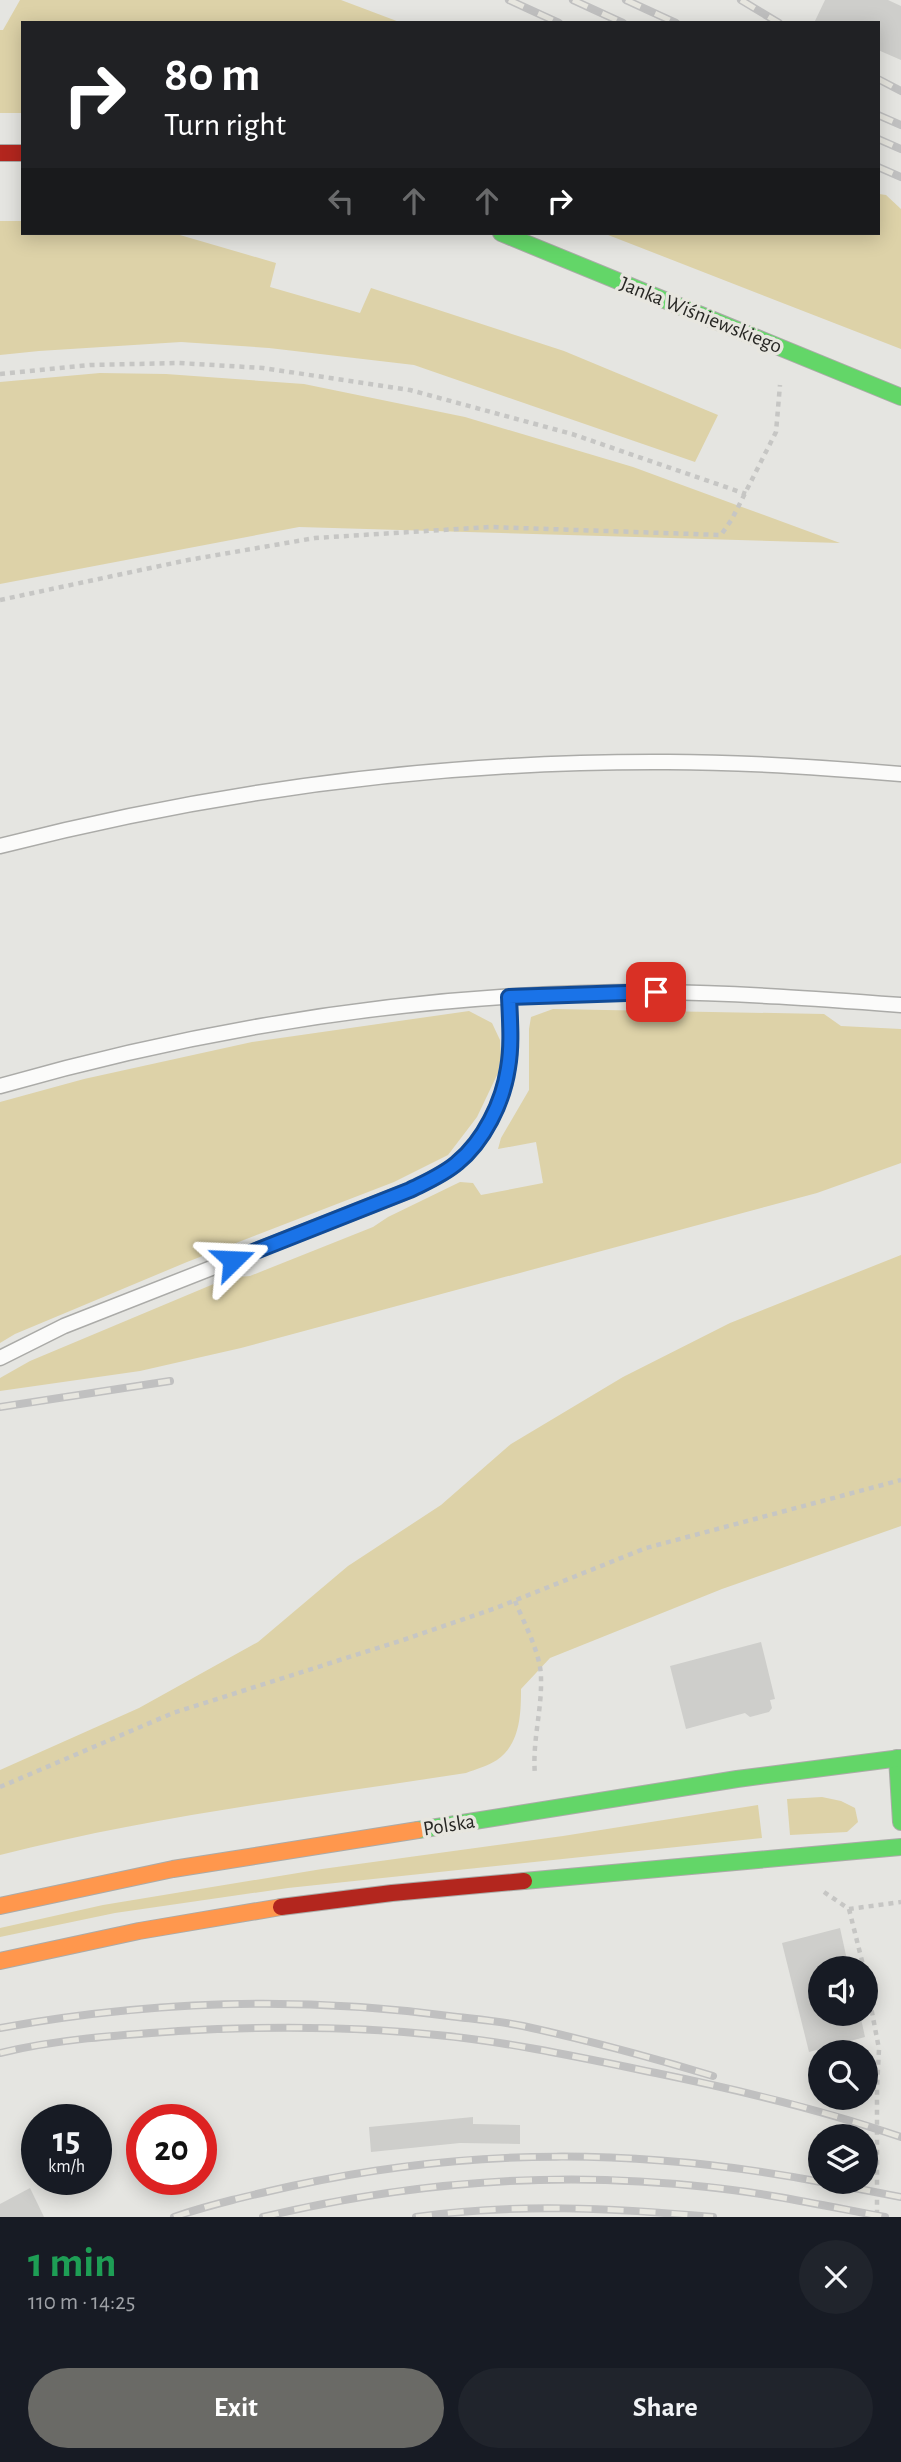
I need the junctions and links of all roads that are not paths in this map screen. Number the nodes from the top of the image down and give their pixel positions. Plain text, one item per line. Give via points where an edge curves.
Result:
1 (0, 153) edge
2 (21, 153) edge
3 (506, 235) edge
4 (901, 397) edge
5 (901, 774) edge
6 (0, 846) edge
7 (509, 997) junction
8 (901, 1005) edge
9 (0, 1086) edge
10 (0, 1358) edge
11 (899, 1758) edge
12 (901, 1822) edge
13 (901, 1847) edge
14 (0, 1906) edge
15 (0, 1961) edge

1 - 2 main road
3 - 4 main road, Janka Wiśniewskiego
5 - 6 lane via 654,762 435,771 205,801
7 - 8 lane via 656,992
7 - 9 lane via 252,1026 137,1049
7 - 10 lane via 509,1066 503,1092 492,1118 459,1162 410,1190 64,1326
11 - 12 main road
11 - 14 main road, Polska via 264,1854 68,1888
13 - 15 main road via 256,1910

